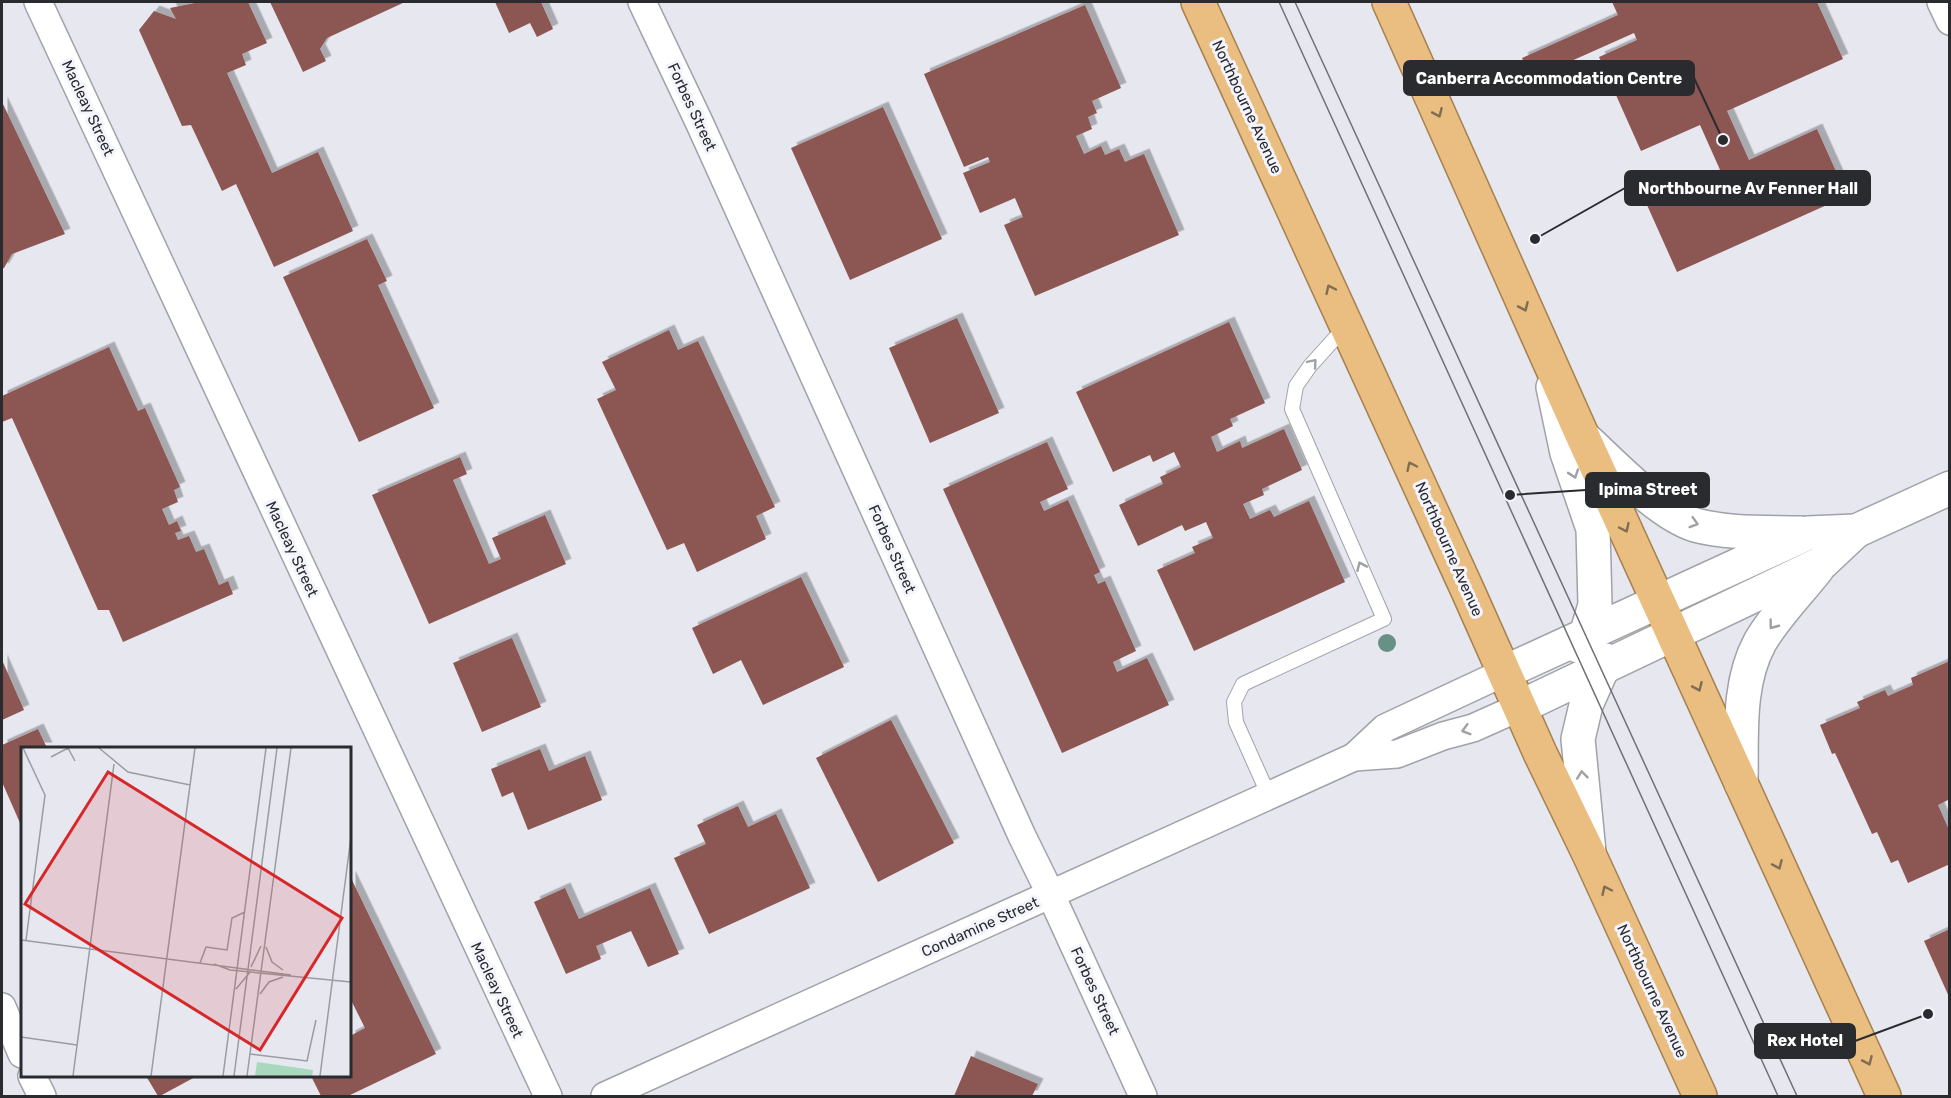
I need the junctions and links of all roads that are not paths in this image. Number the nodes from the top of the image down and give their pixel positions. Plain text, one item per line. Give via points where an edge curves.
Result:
1 (38, 2) edge
2 (642, 2) edge
3 (1198, 2) edge
4 (1389, 2) edge
5 (1941, 2) edge
6 (1950, 21) edge
7 (1347, 325) junction
8 (1546, 356) junction
9 (1583, 437) junction
10 (1950, 488) edge
11 (1856, 531) junction
12 (1808, 533) junction
13 (1822, 563) junction
14 (1645, 608) junction
15 (1586, 634) junction
16 (1674, 634) junction
17 (1601, 668) junction
18 (1504, 672) junction
19 (1532, 701) junction
20 (1354, 757) junction
21 (1741, 783) junction
22 (1269, 796) junction
23 (1589, 854) junction
24 (1051, 895) junction
25 (2, 1007) edge
26 (21, 1052) edge
27 (32, 1077) edge
28 (42, 1096) edge
29 (548, 1096) edge
30 (605, 1096) edge
31 (1143, 1096) edge
32 (1700, 1096) edge
33 (1884, 1096) edge

1 - 29 street, Macleay Street
2 - 24 street, Forbes Street
7 -> 3 highway, Northbourne Avenue
4 -> 8 highway
5 - 6 street
18 -> 7 highway, Northbourne Avenue
22 -> 7 lane via 1236,722 1234,702 1243,684 1384,619 1292,408 1296,386
8 - 9 highway
8 -> 15 street via 1567,453 1593,529 1595,605
9 -> 12 street via 1675,516 1722,530
9 -> 14 highway
10 - 11 street
11 - 12 street
11 - 13 street
12 - 14 street
13 - 16 street
13 -> 21 street via 1761,640 1752,659 1744,687
14 - 15 street
14 - 16 highway
14 - 17 street
15 - 18 street
15 - 19 street
16 - 17 street
16 -> 21 highway
17 - 19 street
23 -> 17 street via 1578,739
18 - 19 highway, Northbourne Avenue
18 - 20 street, Condamine Street via 1385,728
19 -> 20 street, Condamine Street via 1473,728 1397,754
19 - 23 highway, Northbourne Avenue
20 - 22 street, Condamine Street
21 -> 33 highway
22 - 24 street, Condamine Street
32 -> 23 highway, Northbourne Avenue
24 - 30 street, Condamine Street
24 - 31 street, Forbes Street
25 - 26 street
27 - 28 street

